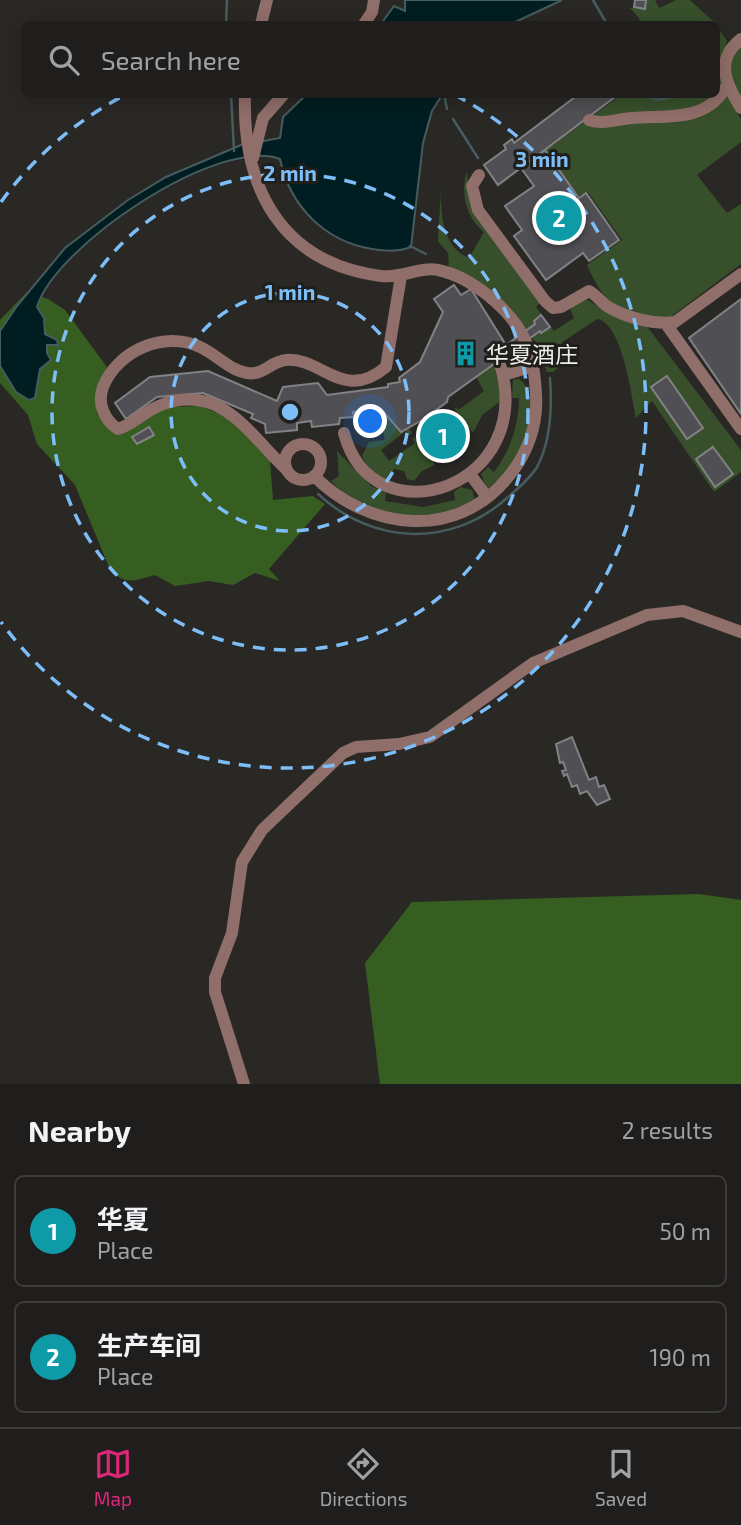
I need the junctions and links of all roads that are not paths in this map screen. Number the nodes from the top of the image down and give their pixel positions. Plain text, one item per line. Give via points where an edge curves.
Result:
1 (267, 0) edge
2 (374, 0) edge
3 (262, 21) edge
4 (366, 21) edge
5 (741, 39) edge
6 (728, 83) junction
7 (720, 94) edge
8 (245, 98) edge
9 (280, 98) edge
10 (718, 98) edge
11 (741, 108) edge
12 (589, 120) dead end
13 (252, 170) junction
14 (479, 176) dead end
15 (741, 274) edge
16 (401, 276) junction
17 (666, 324) junction
18 (499, 361) dead end
19 (533, 366) junction
20 (504, 375) junction
21 (741, 429) edge
22 (344, 433) dead end
23 (287, 470) junction
24 (471, 474) junction
25 (314, 476) junction
26 (487, 497) junction
27 (741, 632) edge
28 (244, 1084) edge

1 - 3 street
2 - 4 street
5 - 6 street via 725,56
6 - 7 street
6 - 11 street
8 - 13 street via 244,131
9 - 13 street via 263,118
10 - 12 street via 690,115 599,124
13 - 16 street via 281,227 302,246 359,272
14 - 17 street via 472,186 478,210 549,306 561,307 589,291 611,309
15 - 17 street
16 - 19 street via 436,269 474,286 516,325
16 - 23 street via 386,367 365,379 330,377 287,360 247,373 200,347 167,340 133,352 106,380 101,404 118,429 161,404 205,402 242,422
17 - 21 street
18 - 20 street
19 - 20 street
19 - 26 street via 537,409 532,434 521,461
20 - 24 street via 507,415 501,435
22 - 24 street via 363,472 397,489 431,490
23 - 25 street via 296,478
23 - 25 street via 288,452 309,445 320,456
24 - 26 street
25 - 26 street via 342,500 375,516 400,521 456,517
27 - 28 street via 684,611 647,615 533,663 430,737 356,747 343,753 262,830 242,862 234,923 215,978 215,992

